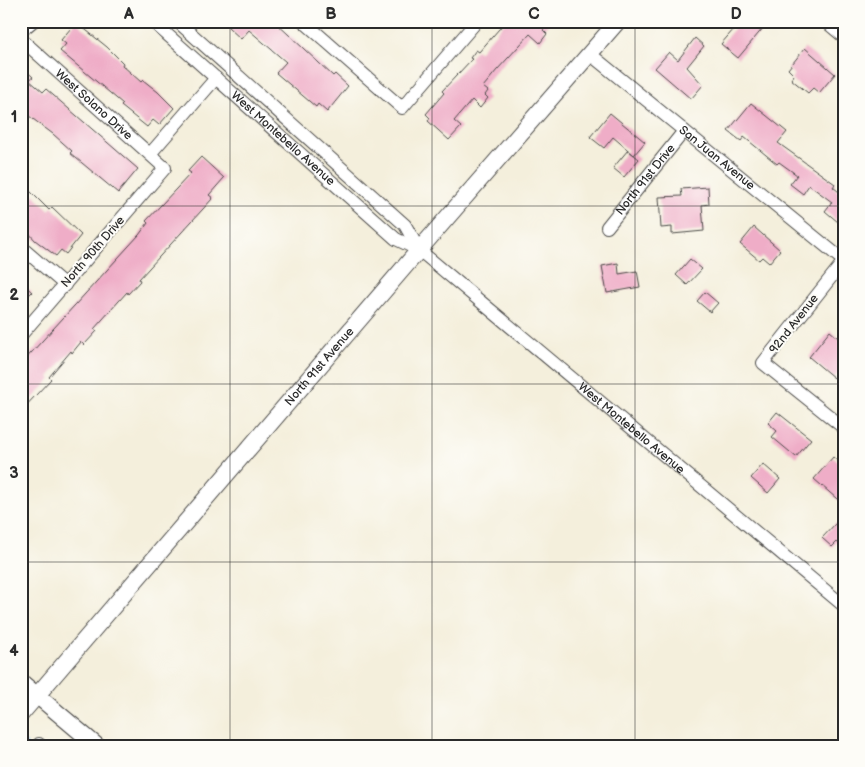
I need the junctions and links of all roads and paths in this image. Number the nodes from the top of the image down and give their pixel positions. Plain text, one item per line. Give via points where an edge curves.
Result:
1 (33, 21) edge
2 (152, 21) edge
3 (176, 21) edge
4 (303, 21) edge
5 (477, 21) edge
6 (618, 21) edge
7 (825, 21) edge
8 (21, 31) edge
9 (844, 37) edge
10 (21, 39) edge
11 (590, 54) junction
12 (216, 78) junction
13 (684, 131) junction
14 (150, 154) junction
15 (165, 168) joint
16 (607, 227) dead end
17 (21, 248) edge
18 (419, 250) junction
19 (844, 261) edge
20 (65, 285) junction
21 (21, 335) edge
22 (844, 428) edge
23 (844, 606) edge
24 (21, 682) edge
25 (37, 695) junction
26 (21, 714) edge
27 (97, 746) edge

1 - 8 street
2 - 12 street, West Montebello Avenue
3 - 18 street, West Montebello Avenue via 405,224
4 - 5 street via 402,108
6 - 11 main road, North 91st Avenue
7 - 9 street
10 - 14 street, West Solano Drive
11 - 13 street, San Juan Avenue
11 - 18 main road, North 91st Avenue
12 - 14 street
12 - 18 street, West Montebello Avenue via 396,239
13 - 16 street, North 91st Drive
13 - 19 street, San Juan Avenue
14 - 15 street, West Solano Drive
15 - 20 street, North 90th Drive
17 - 20 street
18 - 23 street, West Montebello Avenue
18 - 25 main road, North 91st Avenue
19 - 22 street, 92nd Avenue via 763,363
20 - 21 street, North 90th Drive
24 - 25 main road
25 - 26 main road, North 91st Avenue
25 - 27 main road

